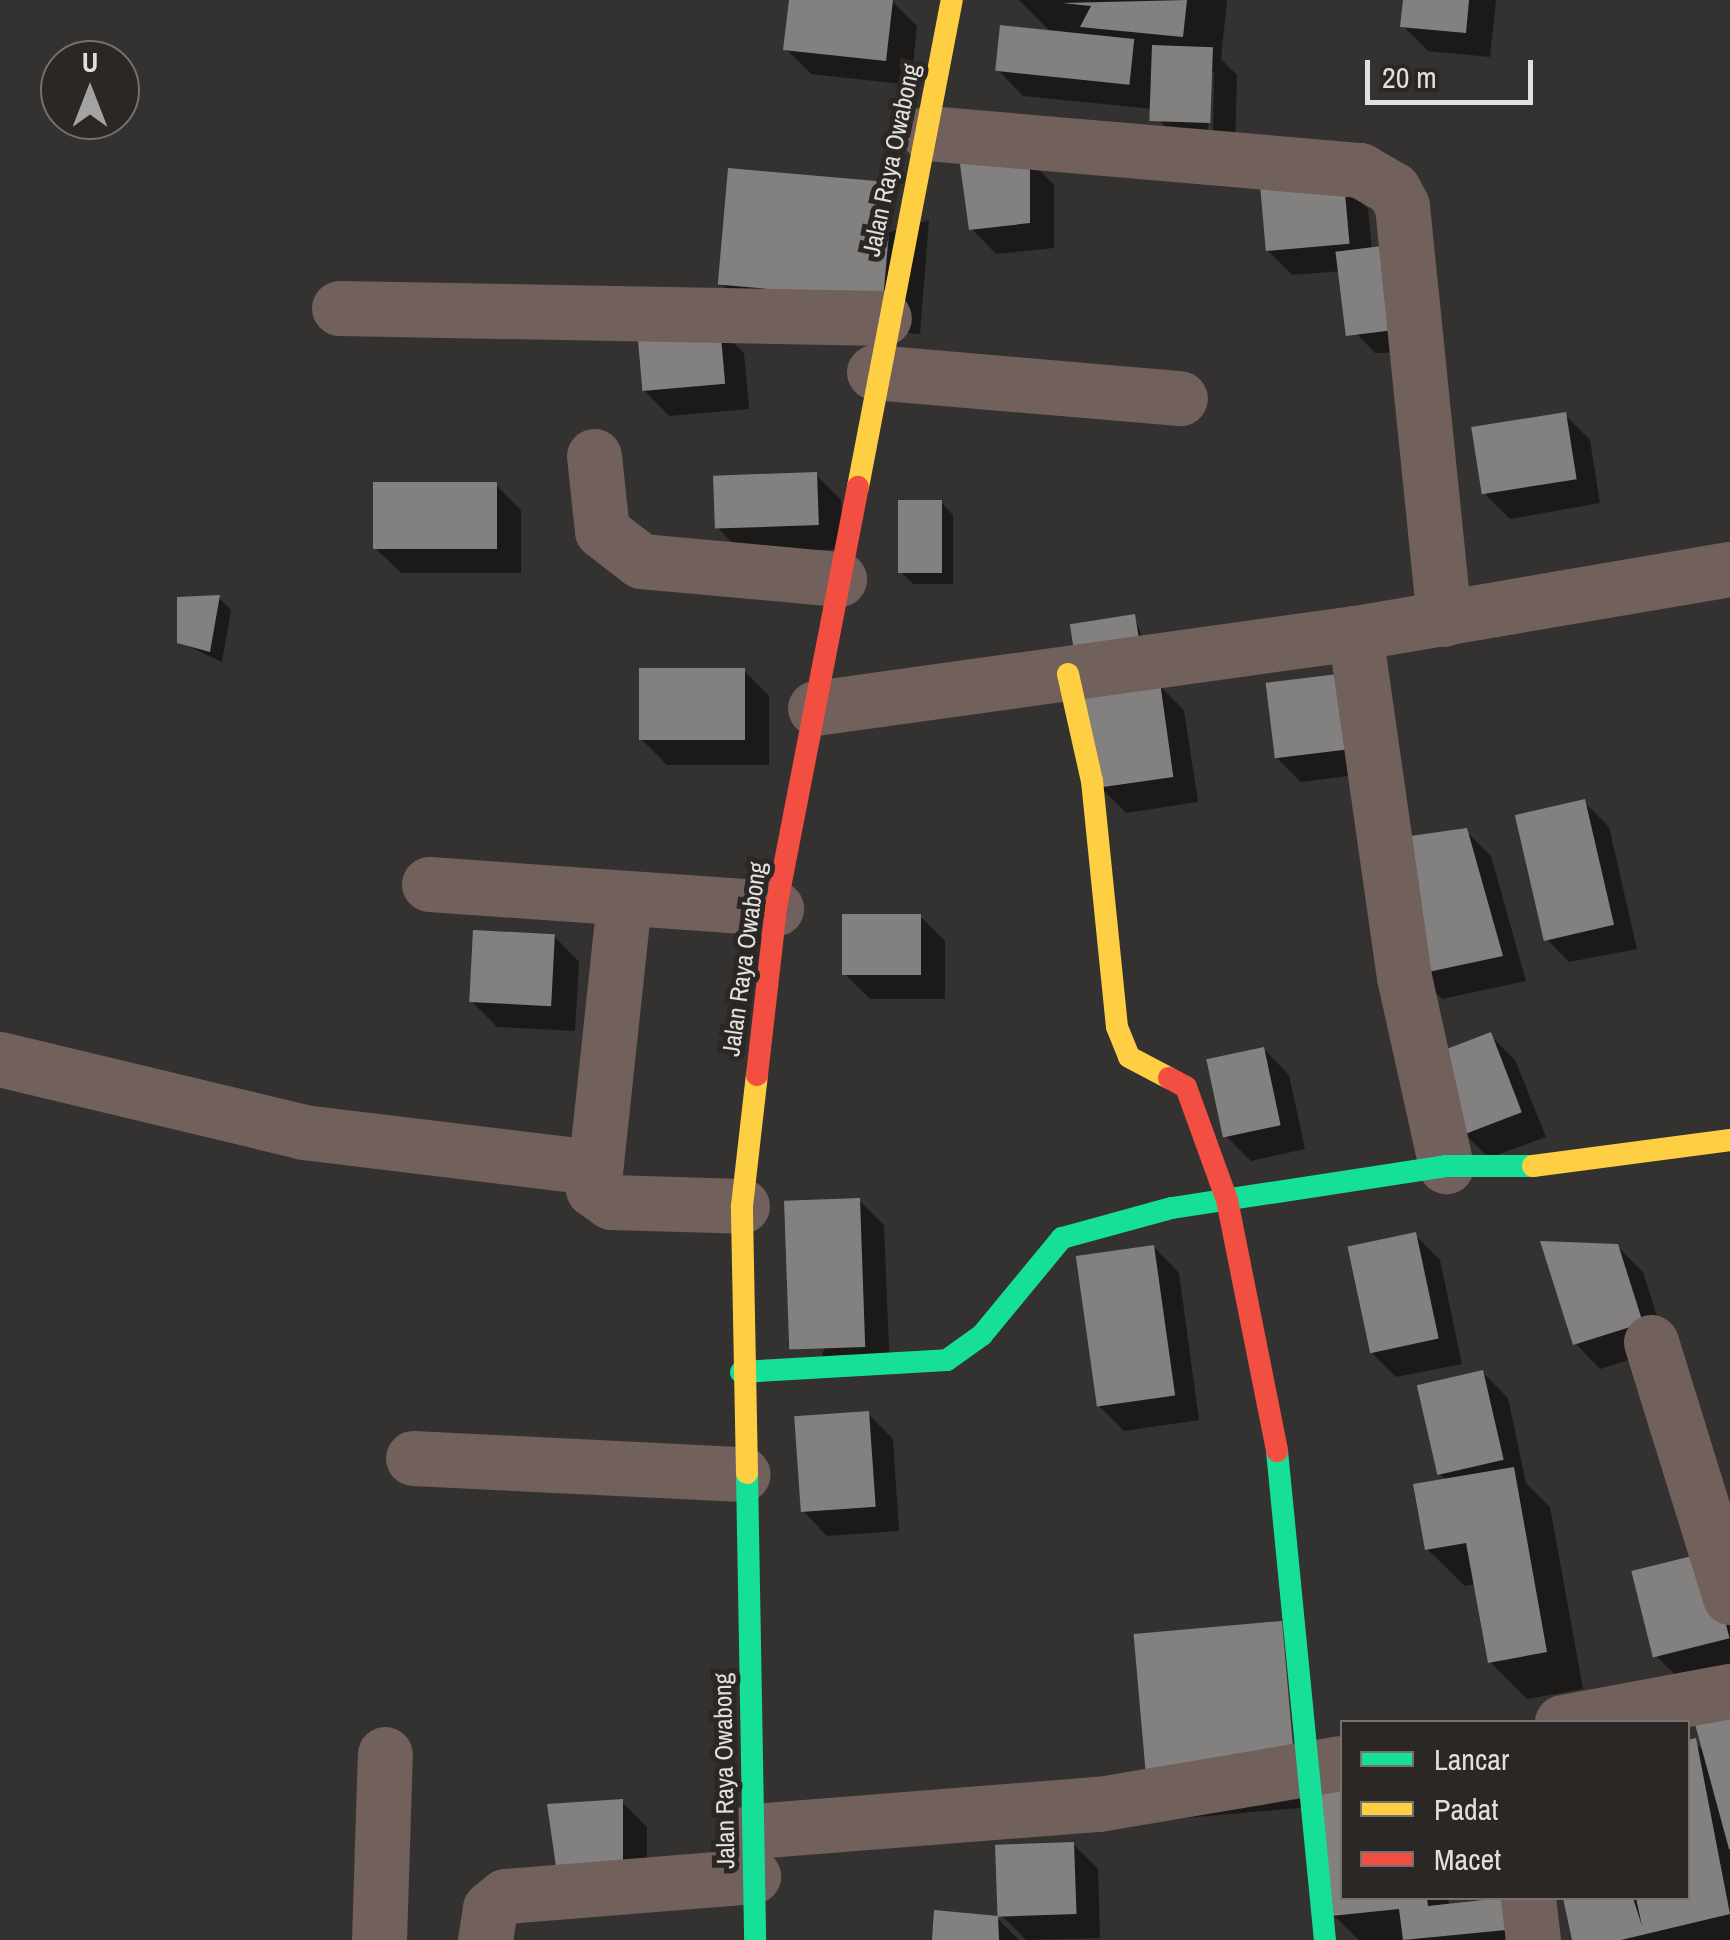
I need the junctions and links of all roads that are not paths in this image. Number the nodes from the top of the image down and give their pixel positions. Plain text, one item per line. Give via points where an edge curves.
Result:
1 (952, 0) edge
2 (928, 134) junction
3 (338, 308) dead end
4 (884, 318) junction
5 (874, 372) junction
6 (1180, 398) dead end
7 (594, 456) dead end
8 (1730, 569) edge
9 (839, 578) junction
10 (1444, 619) junction
11 (1355, 633) junction
12 (1068, 674) junction
13 (815, 708) junction
14 (429, 884) dead end
15 (624, 900) junction
16 (776, 908) junction
17 (0, 1059) edge
18 (1730, 1140) edge
19 (1446, 1166) junction
20 (591, 1167) junction
21 (1228, 1200) junction
22 (742, 1206) junction
23 (1650, 1342) dead end
24 (742, 1372) junction
25 (414, 1458) dead end
26 (743, 1474) junction
27 (1730, 1596) edge
28 (1730, 1690) edge
29 (1572, 1720) edge
30 (385, 1754) dead end
31 (1323, 1767) edge
32 (754, 1853) junction
33 (1528, 1900) edge
34 (379, 1940) edge
35 (485, 1940) edge
36 (755, 1940) edge
37 (1325, 1940) edge
38 (1533, 1940) edge

1 - 2 street, Jalan Raya Owabong
2 - 4 street, Jalan Raya Owabong
2 - 10 street via 1360,170 1393,189 1402,206
3 - 4 street
4 - 5 street, Jalan Raya Owabong
5 - 6 street
5 - 9 street, Jalan Raya Owabong
7 - 9 street via 602,531 641,561
8 - 10 street
9 - 13 street, Jalan Raya Owabong
10 - 11 street
11 - 12 street
11 - 19 street via 1404,977
12 - 13 street
12 - 21 street via 1092,781 1116,1027 1130,1057 1186,1086
13 - 16 street, Jalan Raya Owabong
14 - 15 street
15 - 16 street
15 - 20 street
16 - 22 street, Jalan Raya Owabong
17 - 20 street via 304,1132
18 - 19 street via 1573,1166
19 - 21 street
20 - 22 street via 593,1189 611,1202
21 - 24 street via 1062,1238 982,1336 946,1360
21 - 31 street via 1281,1474
22 - 24 street, Jalan Raya Owabong
23 - 27 street
24 - 26 street, Jalan Raya Owabong
25 - 26 street
26 - 32 street, Jalan Raya Owabong
28 - 29 street
30 - 34 street
31 - 32 street
31 - 37 street
32 - 35 street via 505,1896 490,1908
32 - 36 street, Jalan Raya Owabong
33 - 38 street

